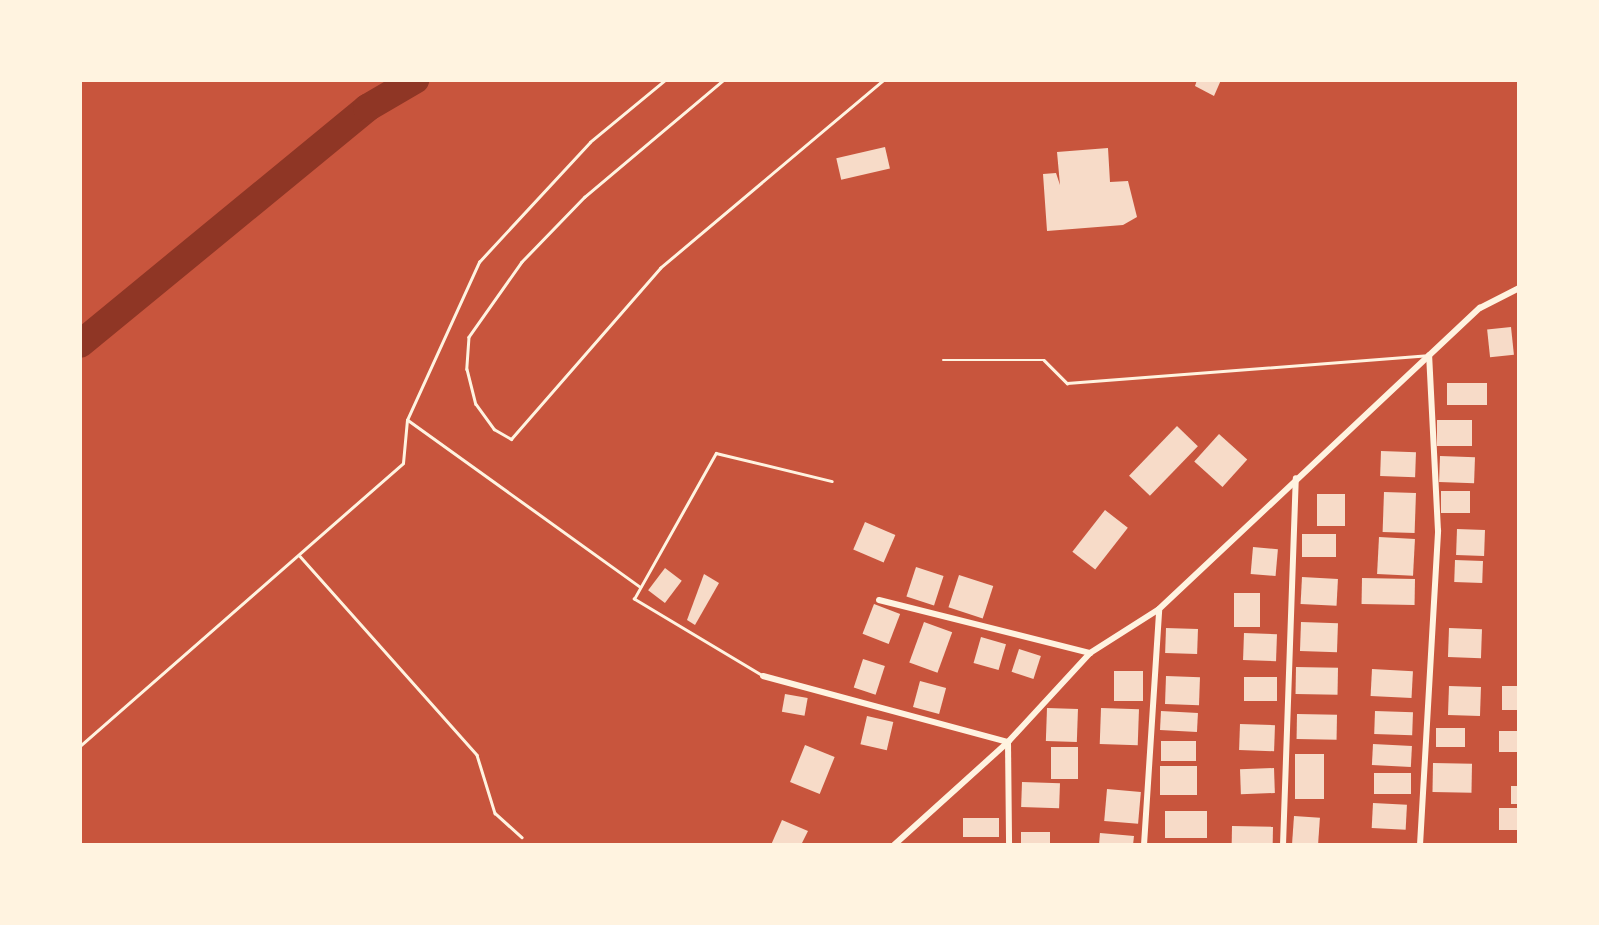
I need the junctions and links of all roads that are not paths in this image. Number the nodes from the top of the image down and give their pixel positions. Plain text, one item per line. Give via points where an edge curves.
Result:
1 (665, 80) edge
2 (724, 80) edge
3 (882, 80) edge
4 (1519, 288) edge
5 (1429, 355) junction
6 (943, 360) dead end
7 (407, 420) junction
8 (1296, 476) junction
9 (832, 481) dead end
10 (299, 555) junction
11 (640, 588) junction
12 (879, 600) dead end
13 (1159, 609) junction
14 (1090, 653) junction
15 (762, 676) joint
16 (1008, 742) junction
17 (80, 746) edge
18 (522, 836) dead end
19 (894, 845) edge
20 (1009, 845) edge
21 (1144, 845) edge
22 (1283, 845) edge
23 (1420, 845) edge

1 - 7 lane via 590,142 479,262
2 - 3 lane via 586,197 522,262 469,337 467,369 476,404 494,429 511,439 660,268
4 - 5 street via 1480,308
5 - 6 lane via 1067,383 1044,360
5 - 8 street
5 - 23 street via 1438,531
7 - 10 lane via 403,463
7 - 11 lane
8 - 13 street
8 - 22 street
9 - 11 lane via 716,453
10 - 17 lane
10 - 18 lane via 477,756 495,814
11 - 15 lane via 634,599
12 - 14 street
13 - 14 street
13 - 21 street
14 - 16 street
15 - 16 street
16 - 19 street
16 - 20 street

